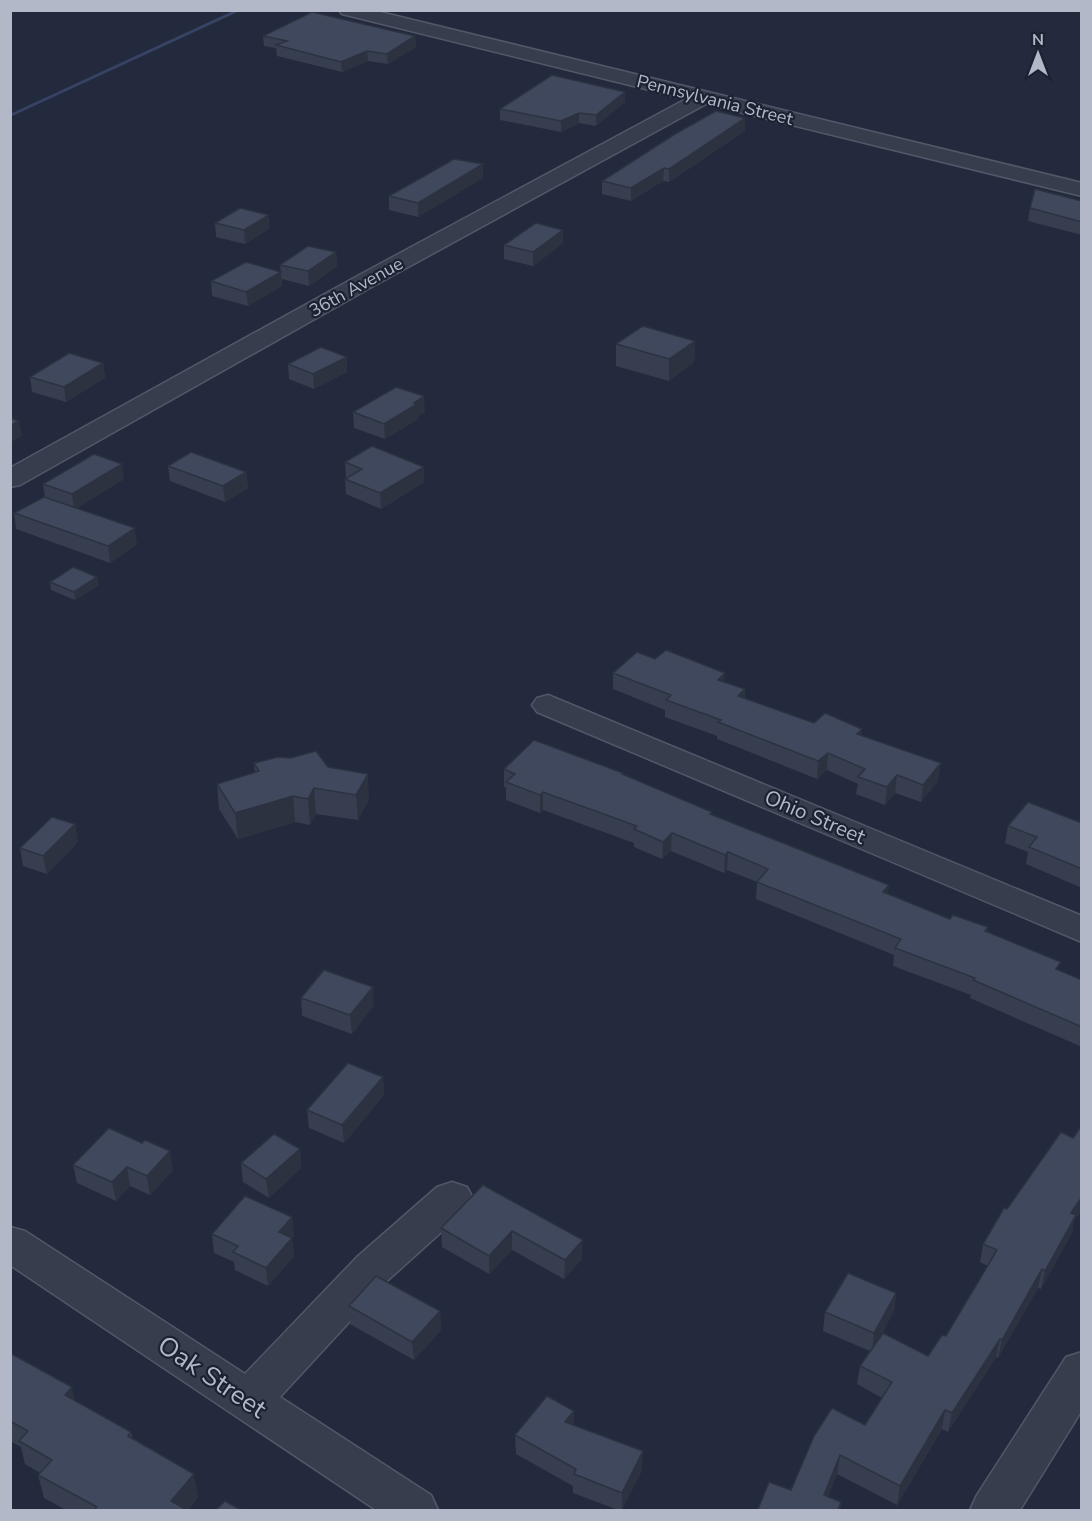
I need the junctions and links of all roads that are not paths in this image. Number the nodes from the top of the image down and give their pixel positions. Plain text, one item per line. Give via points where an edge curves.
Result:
1 (348, 10) edge
2 (704, 98) junction
3 (1082, 190) edge
4 (10, 479) edge
5 (548, 705) dead end
6 (1082, 930) edge
7 (452, 1197) dead end
8 (10, 1243) edge
9 (1082, 1370) edge
10 (248, 1401) junction
11 (414, 1510) edge
12 (994, 1510) edge

1 - 2 street, Pennsylvania Street
2 - 3 street, Pennsylvania Street
2 - 4 street, 36th Avenue
5 - 6 street, Ohio Street
7 - 10 street via 372,1269
8 - 10 street, Oak Street
9 - 12 street
10 - 11 street, Oak Street

